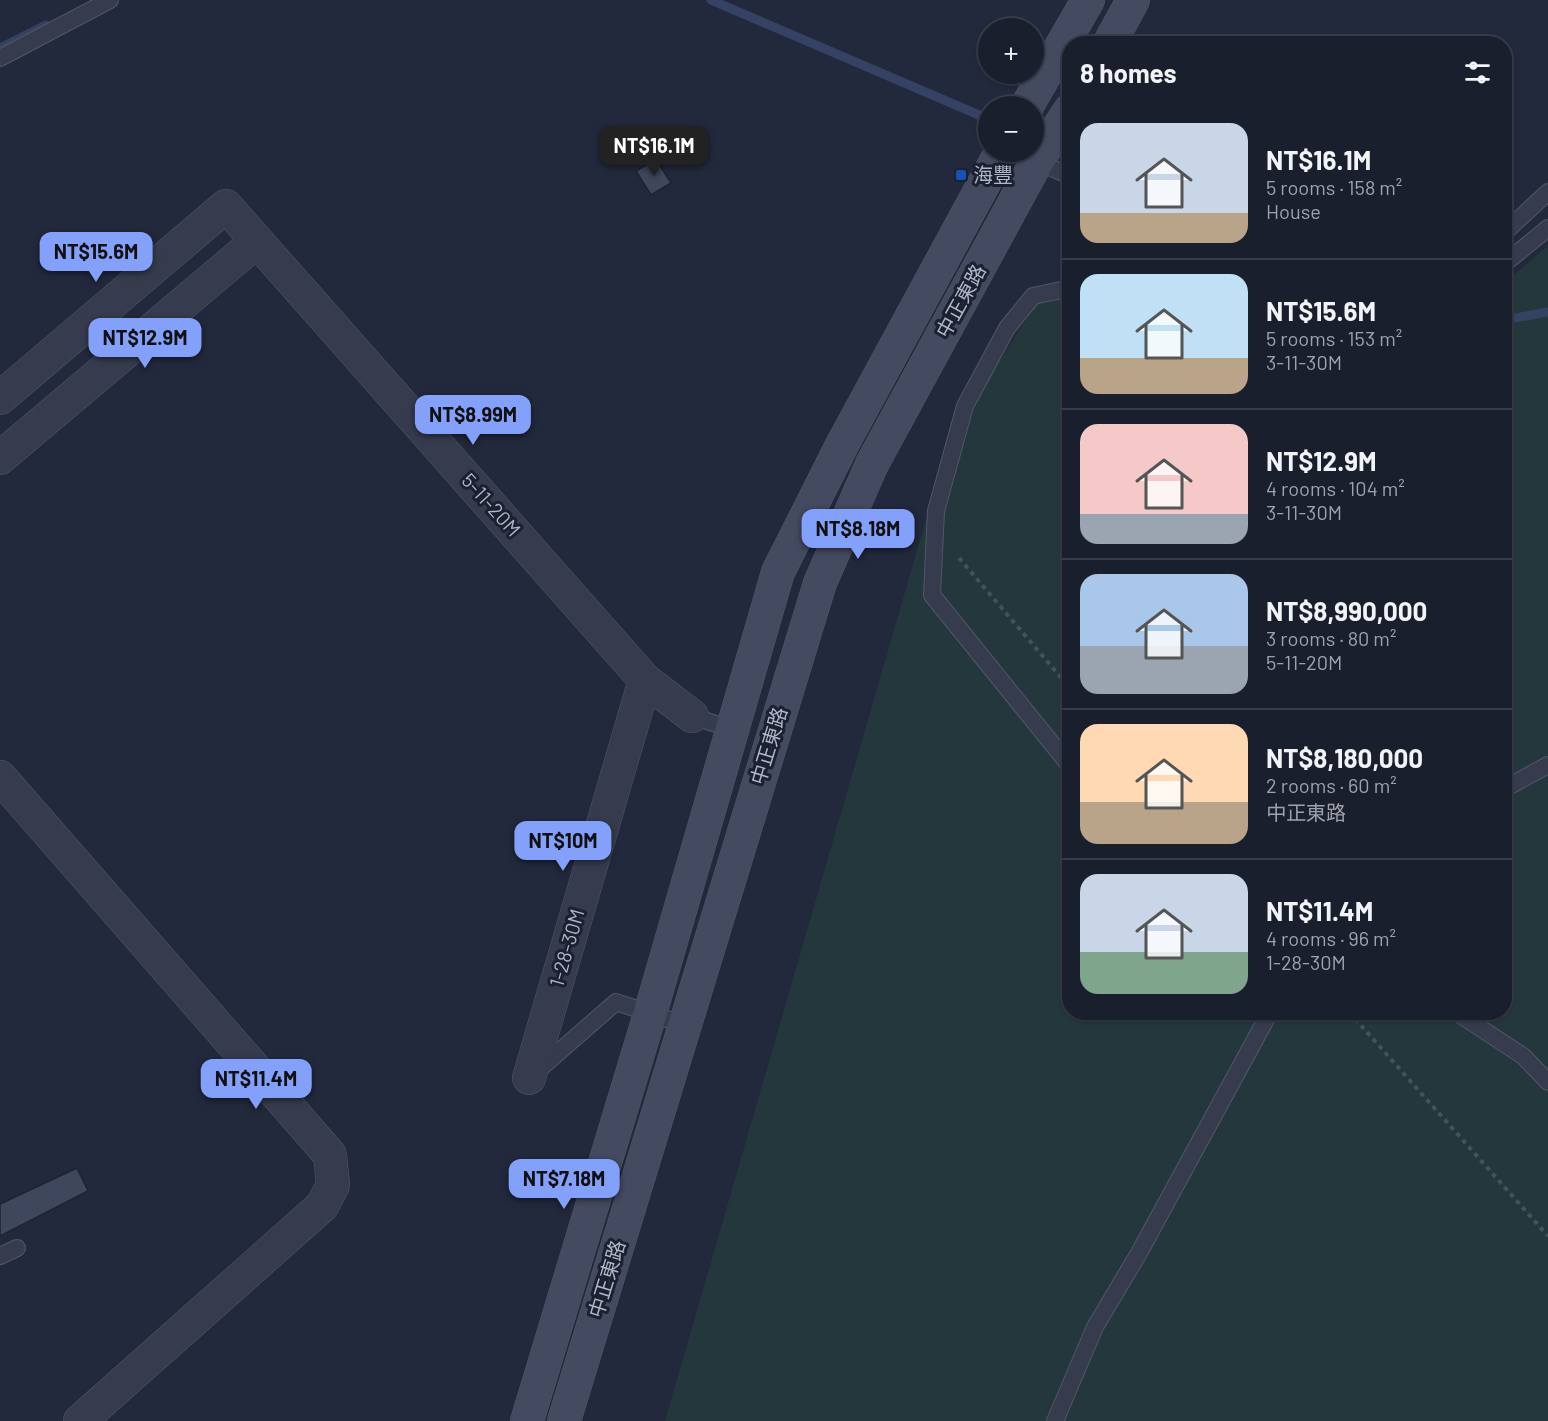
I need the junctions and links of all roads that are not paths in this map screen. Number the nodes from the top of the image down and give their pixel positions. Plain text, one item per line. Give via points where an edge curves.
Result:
1 (110, 0) edge
2 (1088, 0) edge
3 (1135, 5) edge
4 (1067, 36) edge
5 (1114, 36) edge
6 (1062, 45) edge
7 (0, 58) edge
8 (1033, 96) edge
9 (1062, 118) edge
10 (1044, 137) edge
11 (996, 162) edge
12 (1023, 162) edge
13 (1039, 162) edge
14 (1062, 172) edge
15 (1548, 192) edge
16 (1512, 226) edge
17 (1548, 228) edge
18 (257, 242) junction
19 (1512, 257) edge
20 (1062, 290) edge
21 (0, 398) edge
22 (0, 458) edge
23 (645, 680) junction
24 (692, 717) joint
25 (731, 729) junction
26 (1062, 756) edge
27 (1548, 765) edge
28 (0, 777) edge
29 (1512, 785) edge
30 (650, 1014) junction
31 (1266, 1020) edge
32 (1468, 1020) edge
33 (685, 1025) junction
34 (529, 1078) joint
35 (1548, 1082) edge
36 (17, 1248) dead end
37 (0, 1256) edge
38 (80, 1421) edge
39 (527, 1421) edge
40 (564, 1421) edge
41 (1055, 1421) edge

1 - 7 lane
2 - 4 main road
3 - 5 main road
6 - 8 main road
9 - 10 main road, 中正東路
11 - 25 main road, 中正東路 via 778,572
12 - 33 main road, 中正東路 via 872,464 820,583
13 - 14 lane
15 - 16 lane
17 - 19 lane
18 - 21 street, 5-11-20M via 226,206
18 - 22 street
18 - 23 street, 5-11-20M
20 - 26 lane via 1033,296 1007,328 965,406 936,511 932,595
23 - 24 street, 5-11-20M
23 - 34 street, 1-28-30M
24 - 25 lane
25 - 30 main road, 中正東路
27 - 29 lane
28 - 38 street via 330,1155 333,1185 322,1206
30 - 33 lane
30 - 34 lane via 616,1002
30 - 39 main road, 中正東路
31 - 41 lane via 1095,1327
32 - 35 lane via 1523,1056
33 - 40 main road, 中正東路
36 - 37 lane

